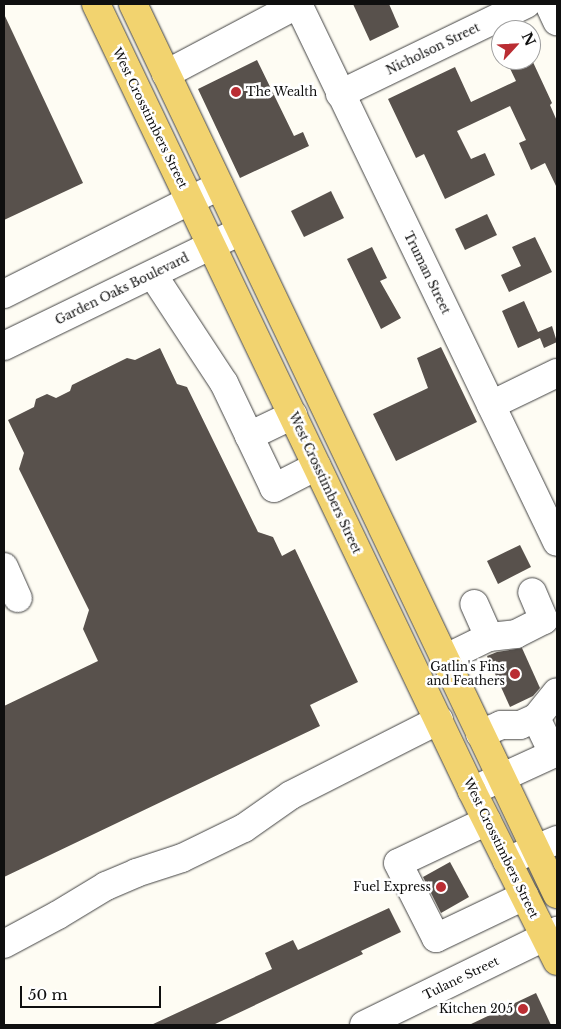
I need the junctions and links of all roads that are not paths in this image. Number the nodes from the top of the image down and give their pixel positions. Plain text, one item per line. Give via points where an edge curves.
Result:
1 (96, 4) edge
2 (133, 4) edge
3 (298, 4) edge
4 (526, 4) edge
5 (549, 4) edge
6 (557, 20) edge
7 (163, 67) junction
8 (130, 76) junction
9 (340, 94) junction
10 (219, 186) junction
11 (191, 202) junction
12 (241, 232) junction
13 (212, 246) junction
14 (153, 275) junction
15 (4, 294) edge
16 (4, 346) edge
17 (557, 373) edge
18 (491, 405) junction
19 (293, 415) junction
20 (249, 436) junction
21 (317, 466) junction
22 (360, 483) junction
23 (332, 497) junction
24 (557, 542) edge
25 (4, 567) edge
26 (532, 592) dead end
27 (18, 598) dead end
28 (474, 604) dead end
29 (489, 637) junction
30 (444, 658) junction
31 (557, 692) edge
32 (536, 718) junction
33 (438, 720) junction
34 (480, 734) junction
35 (555, 752) edge
36 (501, 778) junction
37 (472, 791) junction
38 (487, 821) junction
39 (547, 845) edge
40 (507, 861) junction
41 (557, 894) edge
42 (524, 896) junction
43 (551, 934) edge
44 (4, 944) edge
45 (557, 961) edge
46 (387, 1020) edge

1 - 8 main road, West Crosstimbers Street
2 - 7 main road
3 - 7 street
3 - 9 street, Truman Street
4 - 9 street, Nicholson Street
5 - 6 street
7 - 8 main road
7 - 10 main road
8 - 11 main road, West Crosstimbers Street
9 - 18 street, Truman Street
10 - 11 street
10 - 12 main road
11 - 13 main road, West Crosstimbers Street
11 - 15 street
12 - 13 street, Garden Oaks Boulevard
12 - 22 main road
13 - 14 street, Garden Oaks Boulevard
13 - 19 main road, West Crosstimbers Street
14 - 16 street, Garden Oaks Boulevard
14 - 20 street via 224,383
17 - 18 street
18 - 24 street, Truman Street
19 - 20 street
19 - 21 main road, West Crosstimbers Street
20 - 21 street via 274,488
21 - 23 main road, West Crosstimbers Street
22 - 23 main road
22 - 30 main road
23 - 33 main road, West Crosstimbers Street
25 - 27 street
26 - 29 street via 544,620 516,634
28 - 29 street
29 - 30 street
30 - 34 main road
31 - 32 street
32 - 34 street via 520,725 501,724
32 - 35 street
33 - 37 main road, West Crosstimbers Street
33 - 44 street via 291,795 244,828 182,858 106,886
34 - 36 main road
35 - 36 street
36 - 37 street
36 - 39 main road
37 - 38 main road, West Crosstimbers Street
38 - 40 main road, West Crosstimbers Street
38 - 42 street via 398,863 436,938
39 - 40 street
39 - 41 main road
40 - 42 main road, West Crosstimbers Street
42 - 43 main road, West Crosstimbers Street
43 - 45 main road, West Crosstimbers Street
43 - 46 street, Tulane Street

